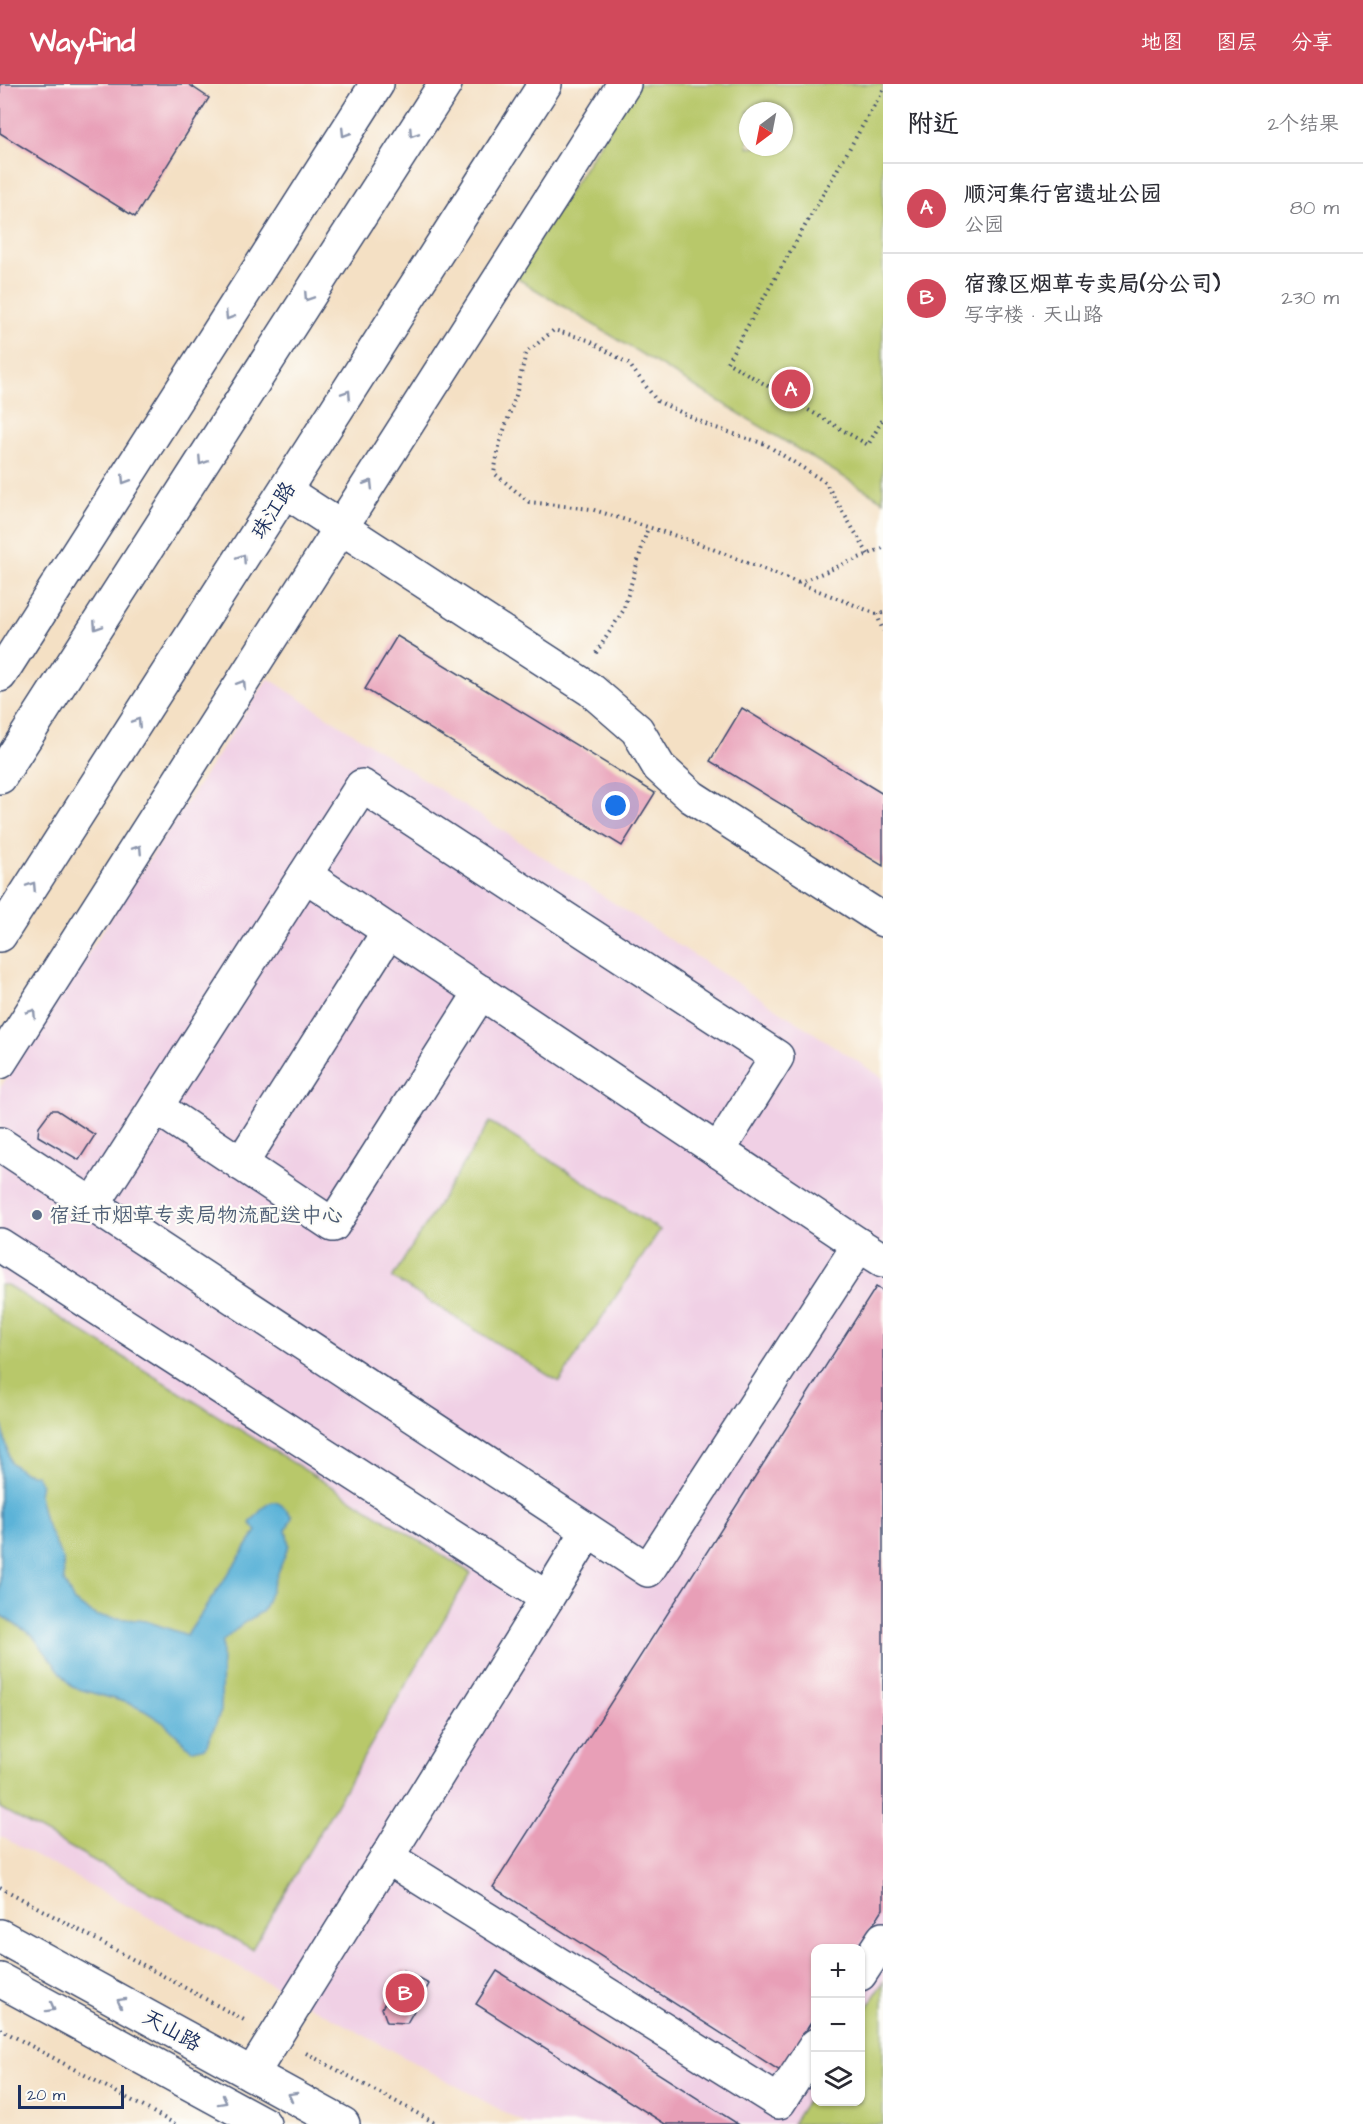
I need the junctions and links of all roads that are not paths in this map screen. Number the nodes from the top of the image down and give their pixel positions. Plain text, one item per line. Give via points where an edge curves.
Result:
1 (377, 84) edge
2 (445, 84) edge
3 (545, 84) edge
4 (624, 84) edge
5 (285, 491) junction
6 (342, 528) junction
7 (0, 675) edge
8 (0, 777) edge
9 (305, 875) junction
10 (883, 920) edge
11 (389, 931) junction
12 (0, 935) edge
13 (481, 992) junction
14 (0, 1062) edge
15 (156, 1107) junction
16 (0, 1144) edge
17 (718, 1151) junction
18 (241, 1164) junction
19 (93, 1205) junction
20 (0, 1245) edge
21 (871, 1253) edge
22 (588, 1531) junction
23 (546, 1598) junction
24 (387, 1857) junction
25 (0, 1936) edge
26 (883, 1939) edge
27 (865, 1968) edge
28 (0, 1980) edge
29 (811, 2052) edge
30 (252, 2074) junction
31 (264, 2124) edge
32 (344, 2124) edge

1 -> 7 street
2 -> 8 street
5 -> 3 street, 珠江路
6 -> 4 street
5 - 6 street
12 -> 5 street, 珠江路
6 - 10 street via 578,681 637,730 659,767 692,797
14 -> 6 street
9 - 11 street
9 - 15 street
9 - 17 street via 362,786 777,1057
11 - 13 street
11 - 18 street
13 - 17 street
13 - 18 street via 333,1225
15 - 18 street
15 - 19 street
16 - 19 street
17 - 21 street
19 - 22 street
20 - 23 street
21 - 22 street via 648,1570
22 - 23 street
23 - 24 street
24 - 29 street via 779,2102
24 - 30 street
30 -> 25 street, 天山路
26 - 27 street
28 -> 31 street, 天山路
32 -> 30 street, 天山路

